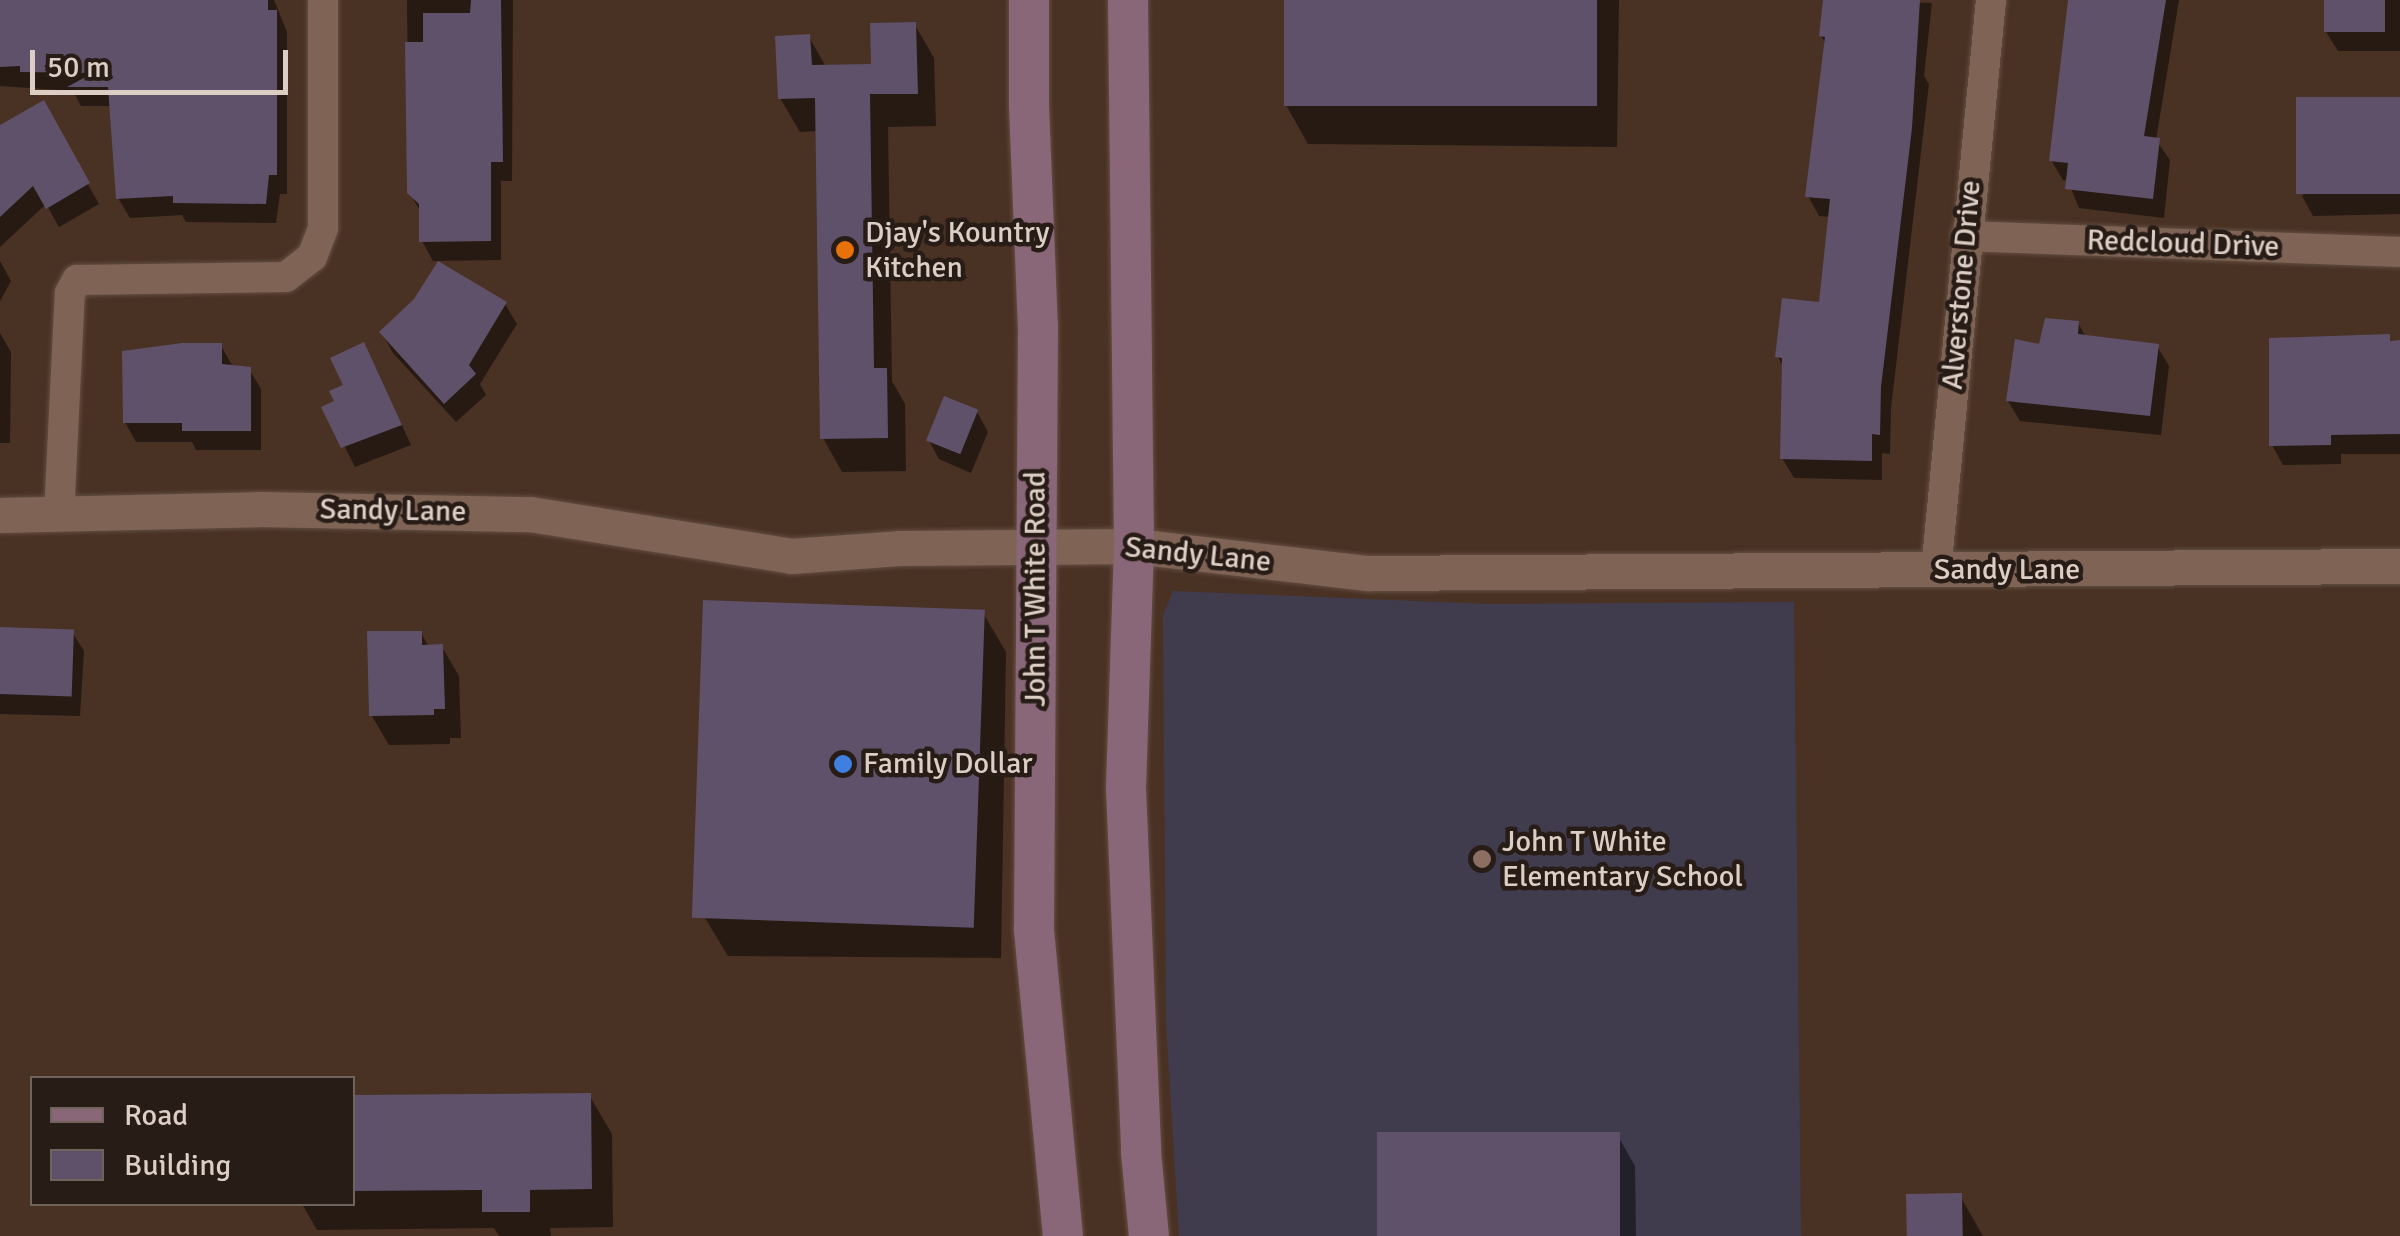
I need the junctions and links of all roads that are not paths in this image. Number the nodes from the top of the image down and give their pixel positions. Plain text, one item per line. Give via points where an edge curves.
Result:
1 (324, 0) edge
2 (1029, 0) edge
3 (1128, 0) edge
4 (1991, 0) edge
5 (1966, 236) junction
6 (2400, 252) edge
7 (0, 514) edge
8 (59, 515) junction
9 (1036, 544) junction
10 (1134, 546) junction
11 (2400, 566) edge
12 (1936, 571) junction
13 (1063, 1236) edge
14 (1149, 1236) edge

1 - 8 street via 323,228 312,257 286,277 77,280 70,293
2 - 9 main road, John T White Road
3 - 10 main road
4 - 5 street, Alverstone Drive
5 - 6 street, Redcloud Drive
5 - 12 street, Alverstone Drive
7 - 8 street, Sandy Lane
8 - 9 street, Sandy Lane via 258,509 530,514 791,556
9 - 10 street, Sandy Lane
9 - 13 main road, John T White Road via 1034,930
10 - 12 street, Sandy Lane via 1368,573
10 - 14 main road via 1126,788
11 - 12 street, Sandy Lane

